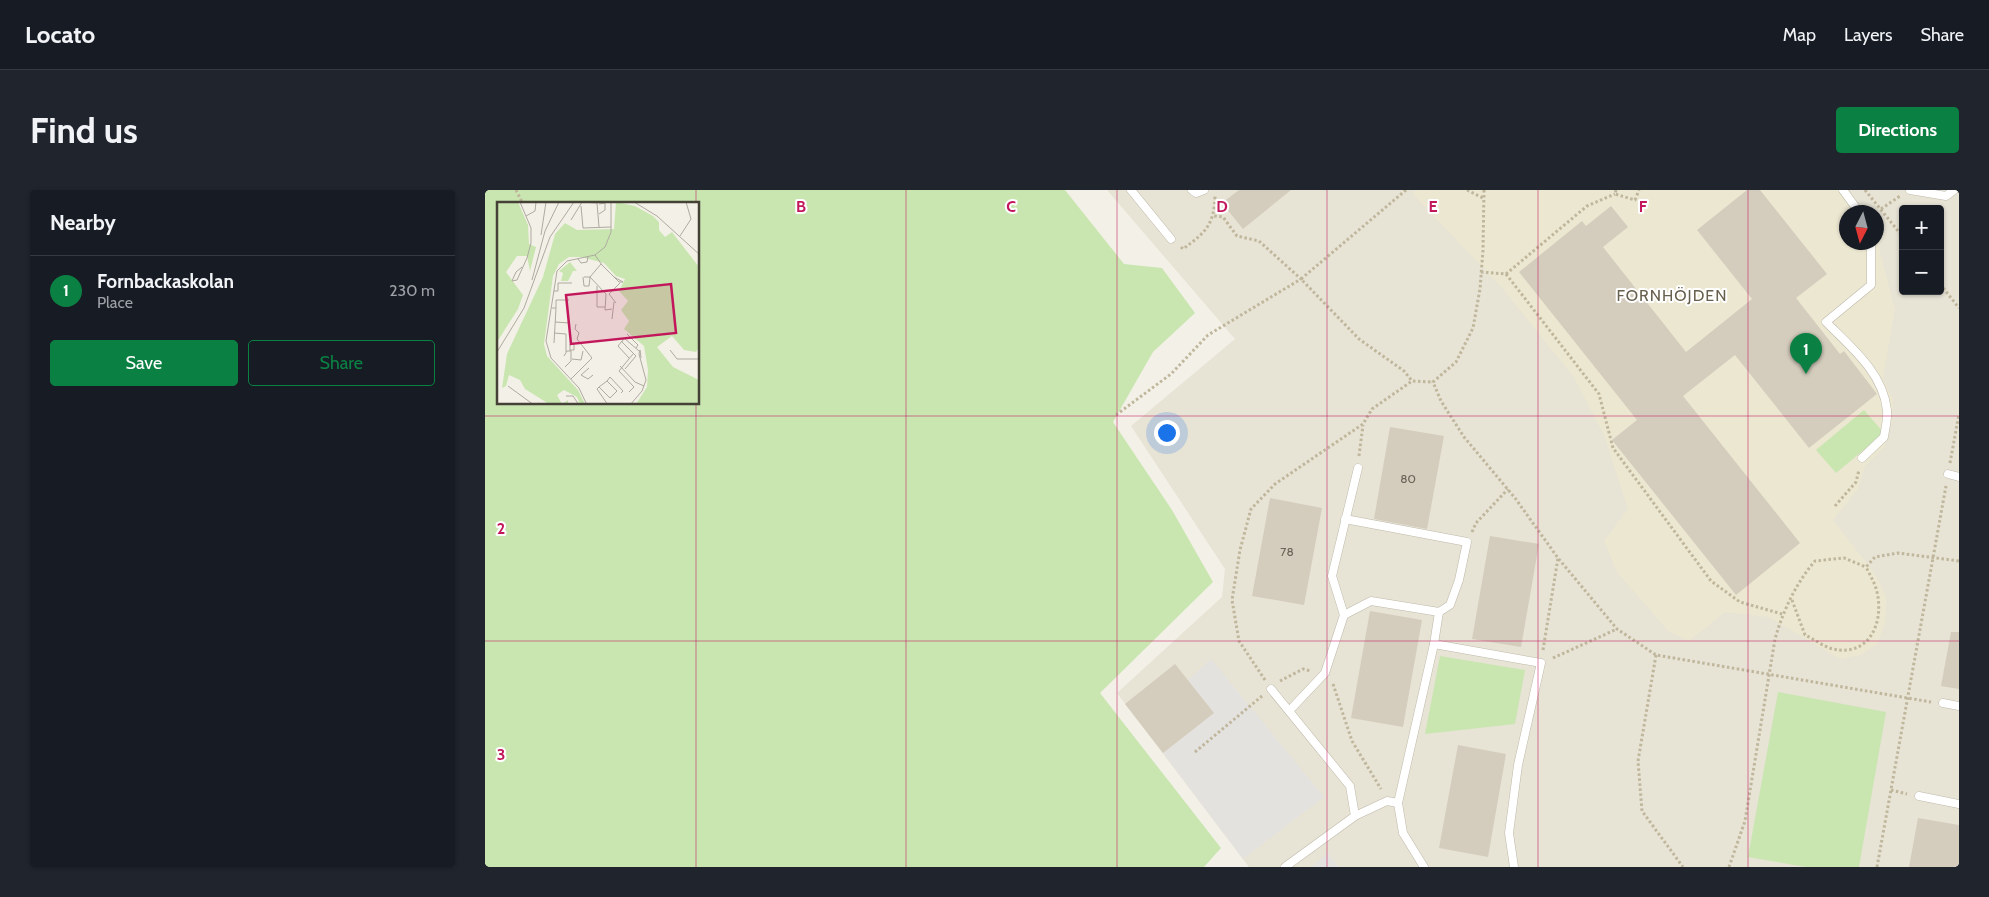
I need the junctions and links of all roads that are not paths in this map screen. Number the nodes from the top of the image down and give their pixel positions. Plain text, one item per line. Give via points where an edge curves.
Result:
1 (1131, 190) edge
2 (1192, 190) edge
3 (1204, 190) edge
4 (1843, 190) edge
5 (1910, 190) edge
6 (1954, 190) edge
7 (1854, 205) edge
8 (1171, 239) road end
9 (1871, 250) edge
10 (1863, 458) road end
11 (1358, 468) road end
12 (1948, 474) road end
13 (1959, 476) edge
14 (1345, 519) junction
15 (1439, 612) junction
16 (1345, 615) junction
17 (1434, 644) junction
18 (1271, 689) road end
19 (1943, 703) road end
20 (1959, 706) edge
21 (1290, 710) junction
22 (1919, 796) dead end
23 (1398, 804) junction
24 (1959, 804) edge
25 (1355, 816) junction
26 (1285, 867) edge
27 (1424, 867) edge
28 (1514, 867) edge

1 - 8 lane
2 - 3 lane via 1196,193
4 - 7 lane
5 - 6 lane via 1946,196
9 - 10 lane via 1871,285 1826,322 1866,363 1882,388 1887,412 1884,437
11 - 14 lane
12 - 13 lane
14 - 15 lane via 1467,542 1450,605
14 - 16 lane via 1332,576
15 - 16 lane via 1371,601
15 - 17 lane
16 - 21 lane via 1325,673
17 - 23 lane
17 - 28 lane via 1541,663 1518,765 1509,833
18 - 21 lane
19 - 20 lane
21 - 25 lane via 1350,786
22 - 24 lane
23 - 25 lane via 1387,800
23 - 27 lane via 1403,834
25 - 26 lane

